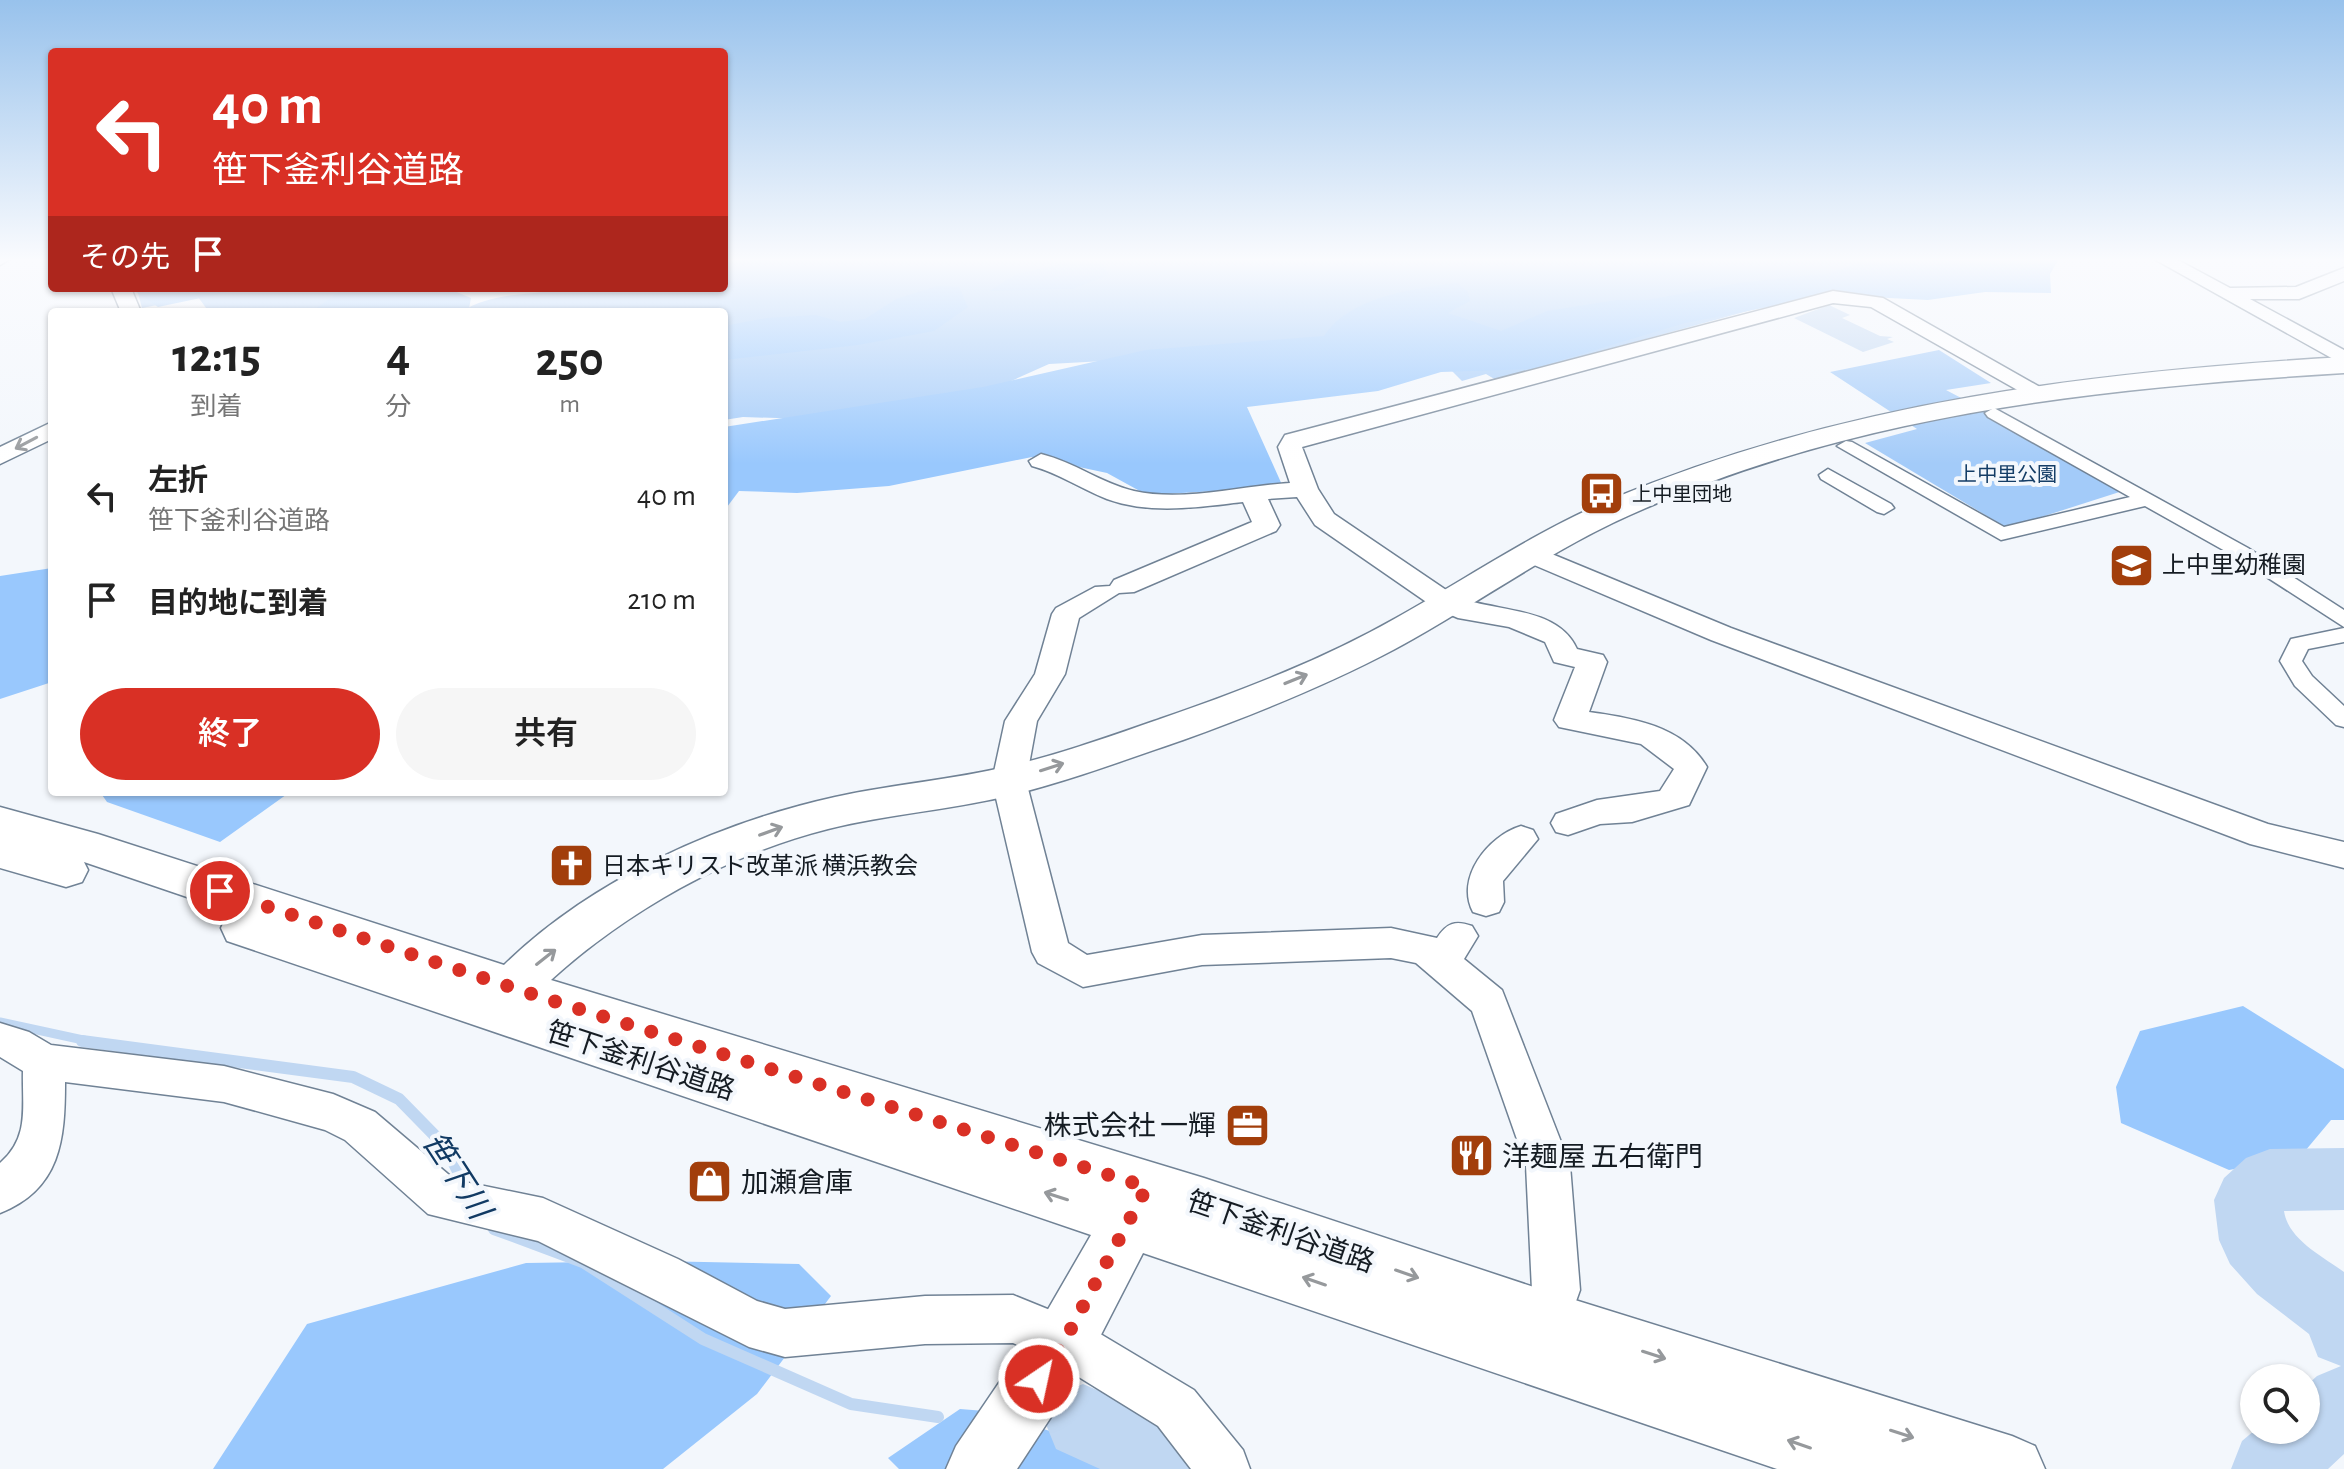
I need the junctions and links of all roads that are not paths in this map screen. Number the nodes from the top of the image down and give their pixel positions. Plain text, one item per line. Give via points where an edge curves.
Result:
1 (1717, 328) edge
2 (1922, 328) edge
3 (2289, 328) edge
4 (2344, 359) edge
5 (2344, 365) edge
6 (2036, 391) junction
7 (1994, 413) dead end
8 (48, 431) edge
9 (1846, 446) dead end
10 (0, 457) edge
11 (1041, 461) dead end
12 (1828, 475) dead end
13 (1305, 489) junction
14 (1925, 492) junction
15 (1252, 493) junction
16 (2148, 499) junction
17 (1530, 553) junction
18 (1445, 602) junction
19 (2343, 633) edge
20 (2344, 719) edge
21 (1009, 781) junction
22 (0, 823) edge
23 (1568, 823) dead end
24 (1521, 839) dead end
25 (0, 852) edge
26 (2344, 855) edge
27 (1486, 902) dead end
28 (502, 1000) junction
29 (0, 1040) edge
30 (44, 1062) junction
31 (0, 1192) edge
32 (1138, 1204) junction
33 (1546, 1321) junction
34 (1065, 1340) junction
35 (979, 1469) edge
36 (1224, 1469) edge
37 (1873, 1469) edge
38 (2012, 1469) edge

1 - 13 street via 1293,440 1290,447
2 - 6 street
3 - 4 street
5 - 6 street via 2182,374
6 - 17 street via 1846,427 1802,441 1700,474
7 - 16 street
8 -> 10 street
9 - 14 street
11 - 15 street via 1071,468 1141,500
12 - 14 street via 1885,515
13 - 15 street
13 - 18 street via 1324,519
14 - 16 street via 2001,534
15 - 21 street via 1267,525 1066,614 1050,674 1021,721
16 - 19 street via 2241,552
17 - 18 street
17 - 26 street via 1736,639 2262,835
21 -> 18 street via 1172,729 1335,663
18 - 23 street via 1468,612 1516,619 1557,637 1565,655 1592,662 1570,720 1636,729 1680,752 1691,767 1677,797 1669,801 1597,812
19 - 20 street via 2299,644 2291,661 2303,681
28 -> 21 street via 538,962 602,915 718,852 827,815
21 - 33 street via 1051,952 1083,971 1202,950 1391,943 1427,950 1488,1002 1548,1165 1556,1290
22 - 28 street, 笹下釜利谷道路 via 82,845
24 - 27 street via 1485,877
25 - 28 street, 笹下釜利谷道路
28 - 32 street, 笹下釜利谷道路
29 - 30 street
30 - 31 street via 43,1135 32,1163
30 - 34 street via 224,1084 333,1113 370,1133 444,1199 522,1214 596,1242 749,1323 785,1333 925,1320 1013,1319
32 -> 33 street, 笹下釜利谷道路
32 - 34 street
37 -> 32 street, 笹下釜利谷道路
33 -> 38 street, 笹下釜利谷道路
34 - 35 street
34 - 36 street via 1176,1408

